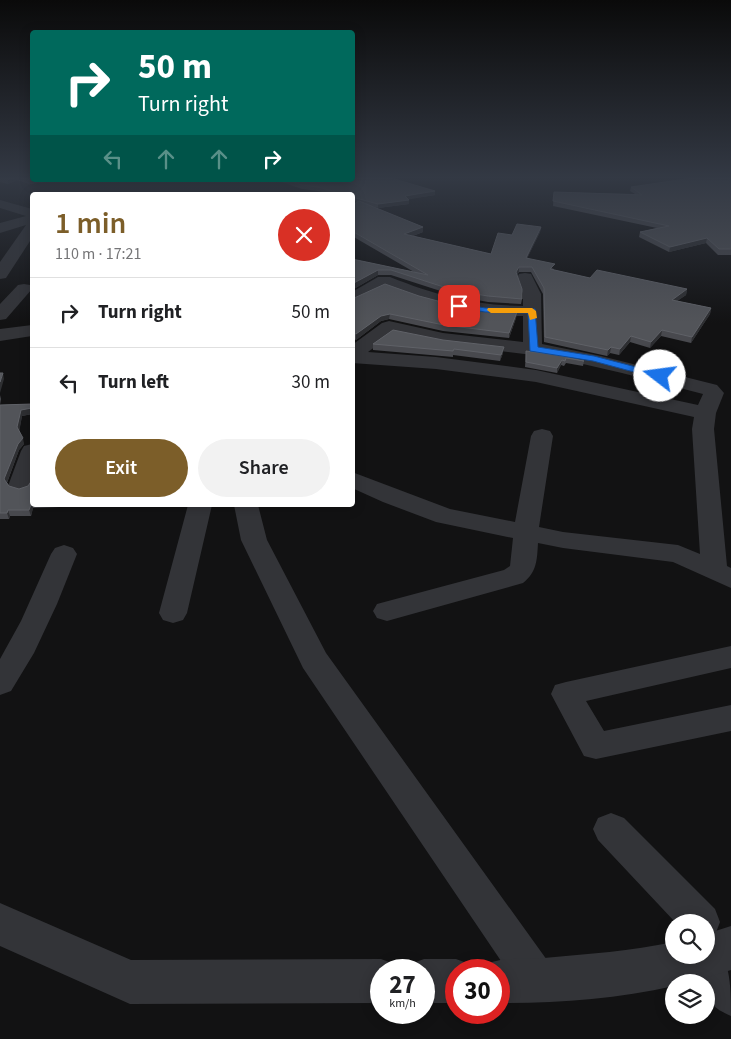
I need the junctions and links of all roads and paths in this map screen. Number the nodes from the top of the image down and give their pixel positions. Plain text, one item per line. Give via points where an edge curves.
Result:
1 (30, 231) edge
2 (0, 274) edge
3 (525, 278) dead end
4 (0, 287) edge
5 (28, 288) edge
6 (355, 297) edge
7 (1, 311) edge
8 (532, 311) junction
9 (30, 331) edge
10 (0, 335) edge
11 (533, 349) junction
12 (355, 354) edge
13 (355, 356) edge
14 (705, 413) junction
15 (542, 436) dead end
16 (30, 457) edge
17 (355, 480) edge
18 (20, 486) edge
19 (200, 507) edge
20 (246, 507) edge
21 (526, 532) junction
22 (64, 554) dead end
23 (722, 575) edge
24 (386, 611) dead end
25 (173, 613) dead end
26 (731, 657) edge
27 (0, 683) edge
28 (731, 718) edge
29 (611, 829) dead end
30 (688, 914) edge
31 (0, 924) edge
32 (715, 947) edge
33 (665, 960) edge
34 (370, 981) edge
35 (518, 981) edge
36 (731, 995) edge

1 - 2 street
3 - 8 street via 532,294
4 - 5 street
5 - 7 street
6 - 8 street via 384,282 459,306
8 - 11 street
9 - 10 street
11 - 12 street via 424,337 389,327
11 - 14 street via 594,358 710,389 714,393
13 - 14 street via 536,376
14 - 23 street via 703,429
15 - 21 street
16 - 18 street
17 - 21 street via 445,516
19 - 25 street
20 - 35 street via 254,540 314,660
21 - 23 street via 562,540 678,554
21 - 24 street via 524,566 512,577
22 - 27 street via 11,667
26 - 28 street via 566,694 596,746
29 - 30 street
31 - 34 street via 130,982
32 - 36 street
33 - 35 street via 636,972

